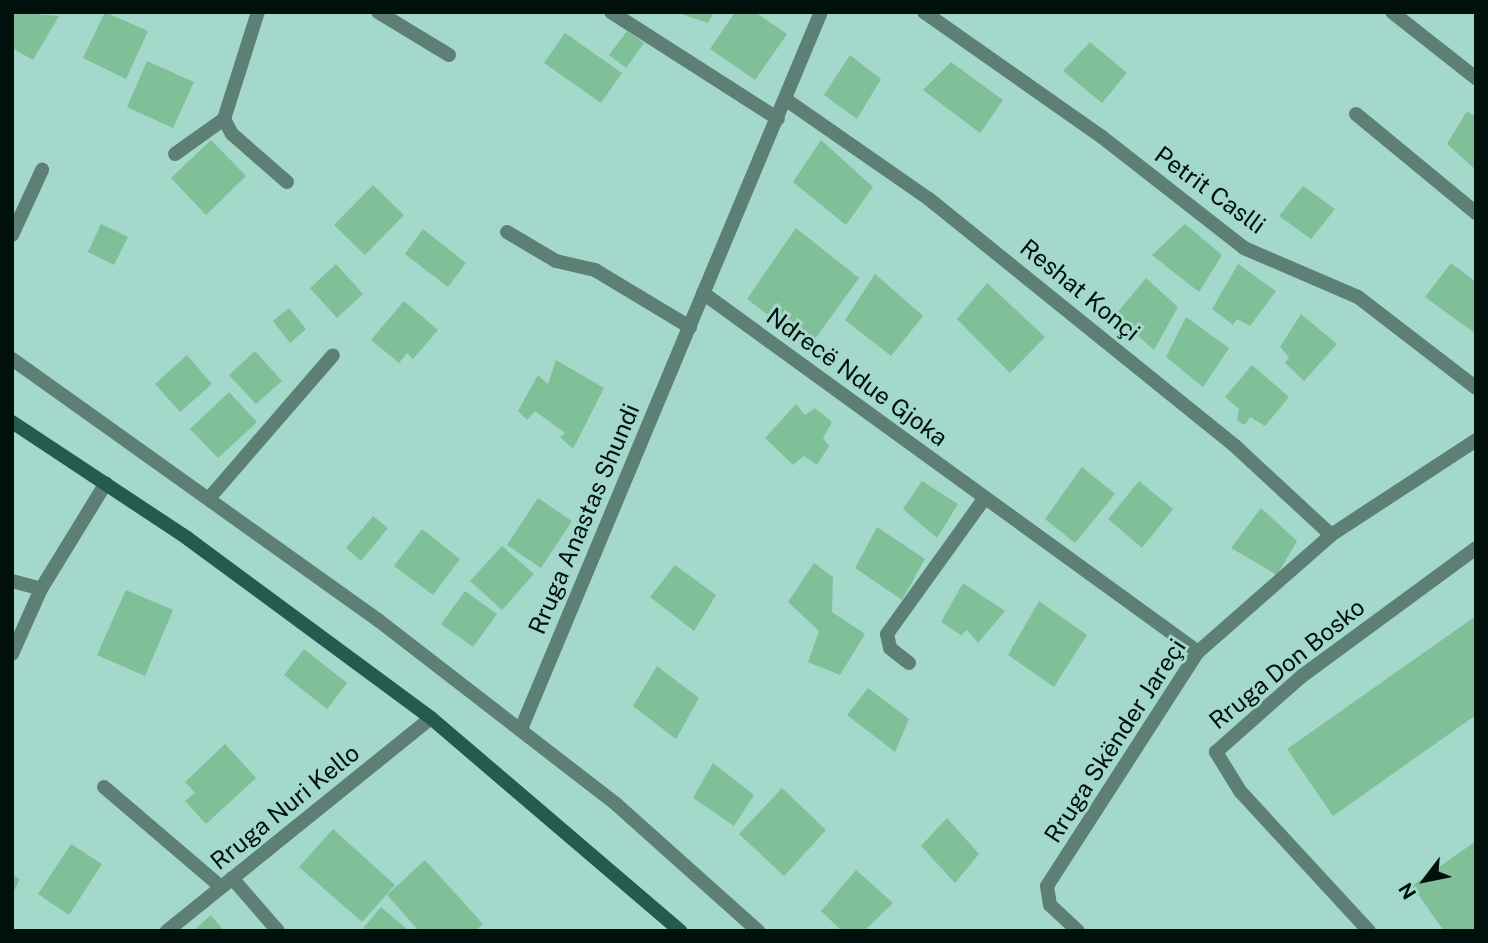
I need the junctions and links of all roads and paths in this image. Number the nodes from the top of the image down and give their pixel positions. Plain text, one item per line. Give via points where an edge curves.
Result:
1 (258, 12) edge
2 (378, 12) edge
3 (611, 12) edge
4 (821, 12) edge
5 (924, 12) edge
6 (1392, 12) edge
7 (449, 55) dead end
8 (1476, 78) edge
9 (785, 99) junction
10 (1356, 114) dead end
11 (224, 119) junction
12 (778, 119) junction
13 (175, 154) dead end
14 (42, 170) dead end
15 (287, 182) dead end
16 (1476, 213) edge
17 (507, 232) dead end
18 (12, 235) edge
19 (703, 293) junction
20 (690, 327) junction
21 (333, 355) dead end
22 (12, 359) edge
23 (1476, 388) edge
24 (12, 422) edge
25 (1476, 440) edge
26 (106, 483) junction
27 (211, 496) junction
28 (984, 499) junction
29 (1331, 535) junction
30 (1476, 548) edge
31 (12, 581) edge
32 (41, 589) junction
33 (1198, 652) junction
34 (12, 654) edge
35 (909, 663) dead end
36 (431, 719) junction
37 (521, 729) junction
38 (104, 788) dead end
39 (226, 882) junction
40 (167, 931) edge
41 (278, 931) edge
42 (680, 931) edge
43 (758, 931) edge
44 (1078, 931) edge
45 (1369, 931) edge

1 - 11 street
2 - 7 street
3 - 12 street
4 - 9 street, Rruga Anastas Shundi
5 - 23 street, Petrit Caslli via 1102,137 1244,247 1358,297
6 - 8 street
9 - 12 street, Rruga Anastas Shundi
9 - 29 street, Reshat Konçi via 929,198 1236,446
10 - 16 street
11 - 13 street
11 - 15 street via 232,134
12 - 19 street, Rruga Anastas Shundi
14 - 18 street
17 - 20 street via 556,261 595,270
19 - 20 street, Rruga Anastas Shundi
19 - 28 street, Ndrecë Ndue Gjoka
20 - 37 street, Rruga Anastas Shundi
21 - 27 street
22 - 27 street
24 - 26 street
25 - 29 street, Rruga Skënder Jareçi
26 - 32 street
26 - 36 street
27 - 37 street
28 - 33 street, Ndrecë Ndue Gjoka
28 - 35 street via 887,634 890,648
29 - 33 street, Rruga Skënder Jareçi
30 - 45 street, Rruga Don Bosko via 1302,676 1216,752 1240,791
31 - 32 street
32 - 34 street
33 - 44 street, Rruga Skënder Jareçi via 1047,886 1050,905
36 - 39 street, Rruga Nuri Kello
36 - 42 street
37 - 43 street
38 - 39 street
39 - 40 street, Rruga Nuri Kello
39 - 41 street

